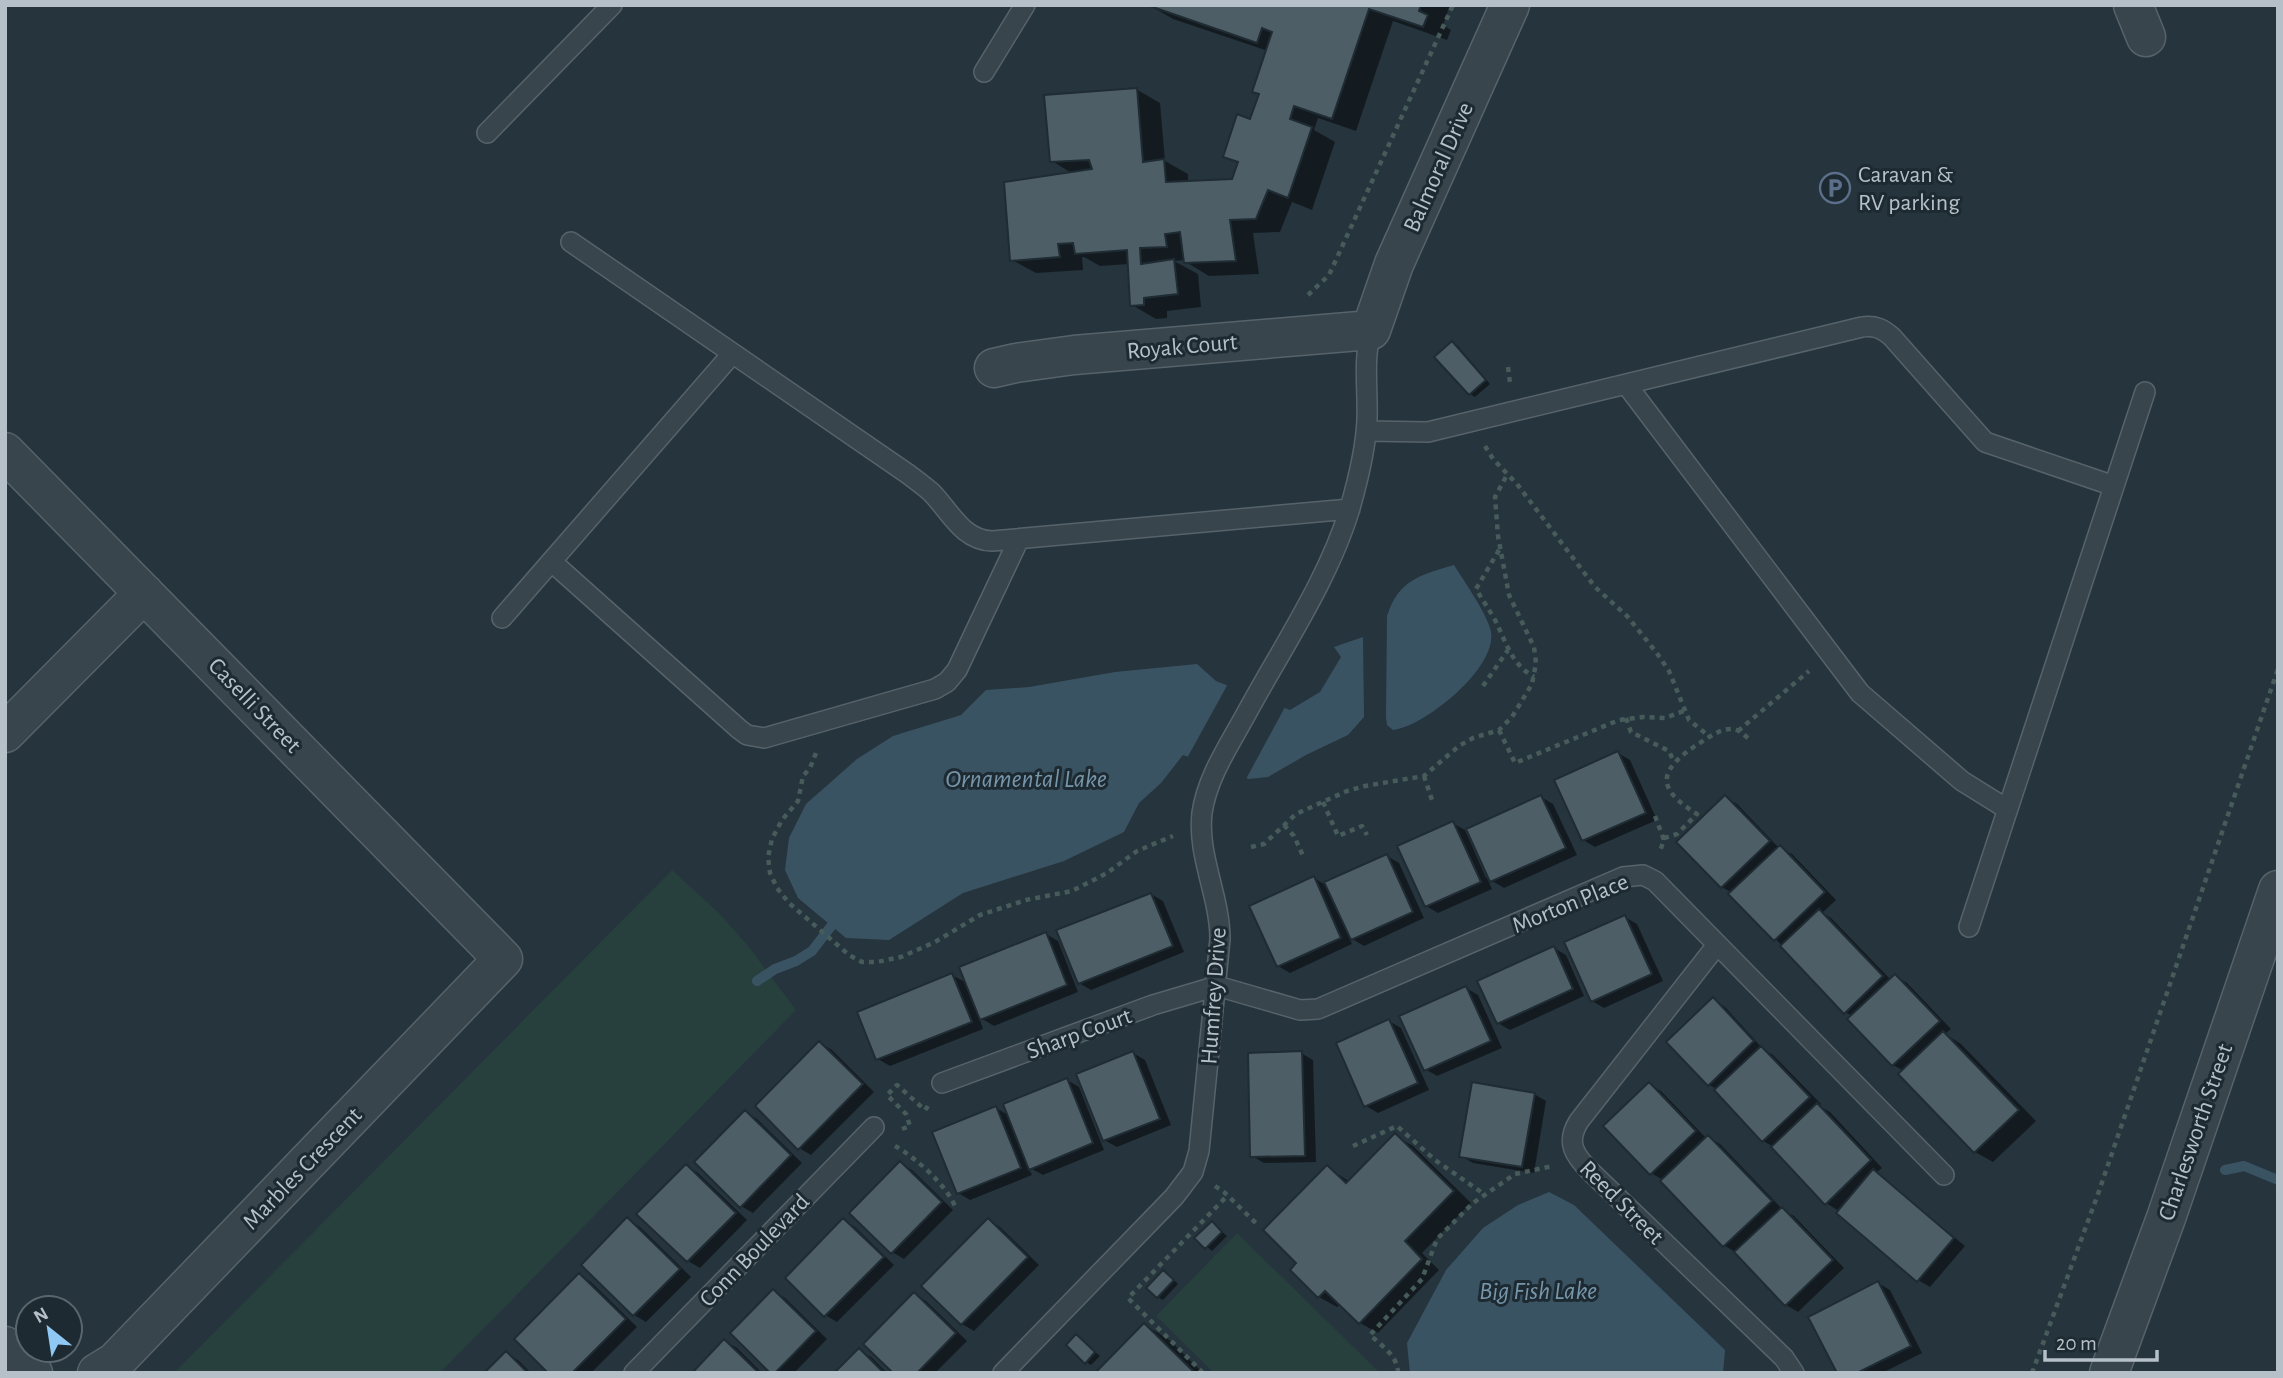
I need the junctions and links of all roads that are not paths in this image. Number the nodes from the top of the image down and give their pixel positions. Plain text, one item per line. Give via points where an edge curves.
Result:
1 (612, 5) edge
2 (1025, 5) edge
3 (1510, 5) edge
4 (984, 72) dead end
5 (487, 133) dead end
6 (571, 242) dead end
7 (1371, 330) junction
8 (732, 354) junction
9 (994, 368) dead end
10 (1626, 384) junction
11 (2145, 392) dead end
12 (1367, 431) junction
13 (5, 453) edge
14 (2114, 485) junction
15 (1350, 509) junction
16 (1019, 539) junction
17 (552, 562) junction
18 (144, 593) junction
19 (502, 618) dead end
20 (5, 733) edge
21 (2007, 809) junction
22 (2278, 890) edge
23 (1969, 927) dead end
24 (1717, 945) junction
25 (503, 959) joint
26 (1217, 986) junction
27 (942, 1083) road end
28 (874, 1127) road end
29 (1944, 1175) dead end
30 (5, 1346) edge
31 (33, 1373) edge
32 (97, 1373) edge
33 (634, 1373) edge
34 (1003, 1373) edge
35 (1794, 1373) edge
36 (2109, 1373) edge

1 - 5 lane
2 - 4 lane
3 - 7 street, Balmoral Drive via 1394,264
6 - 8 lane
7 - 9 street, Royak Court via 1066,356
7 - 12 lane, Humfrey Drive via 1365,356
8 - 16 lane via 919,482 973,537
8 - 17 lane
10 - 12 lane via 1428,432
10 - 14 lane via 1876,327 1892,337 1985,442
10 - 21 lane via 1860,693 1970,788
11 - 14 lane
12 - 15 lane, Humfrey Drive
13 - 18 street, Caselli Street
14 - 21 lane
15 - 16 lane
15 - 26 lane, Humfrey Drive via 1321,578 1207,793 1201,835 1219,916
16 - 17 lane via 951,679 935,689 769,738 747,735
17 - 19 lane
18 - 20 street
18 - 25 street, Caselli Street
21 - 23 lane
22 - 36 street, Charlesworth Street
24 - 26 lane, Morton Place via 1655,881 1633,875 1318,1009 1300,1010
24 - 29 lane, Morton Place
24 - 35 lane, Reed Street via 1579,1121 1571,1141 1577,1158 1779,1353
25 - 32 street, Marbles Crescent via 114,1362
26 - 27 lane, Sharp Court
26 - 34 lane, Humfrey Drive via 1193,1172
28 - 33 lane, Conn Boulevard
30 - 31 street

